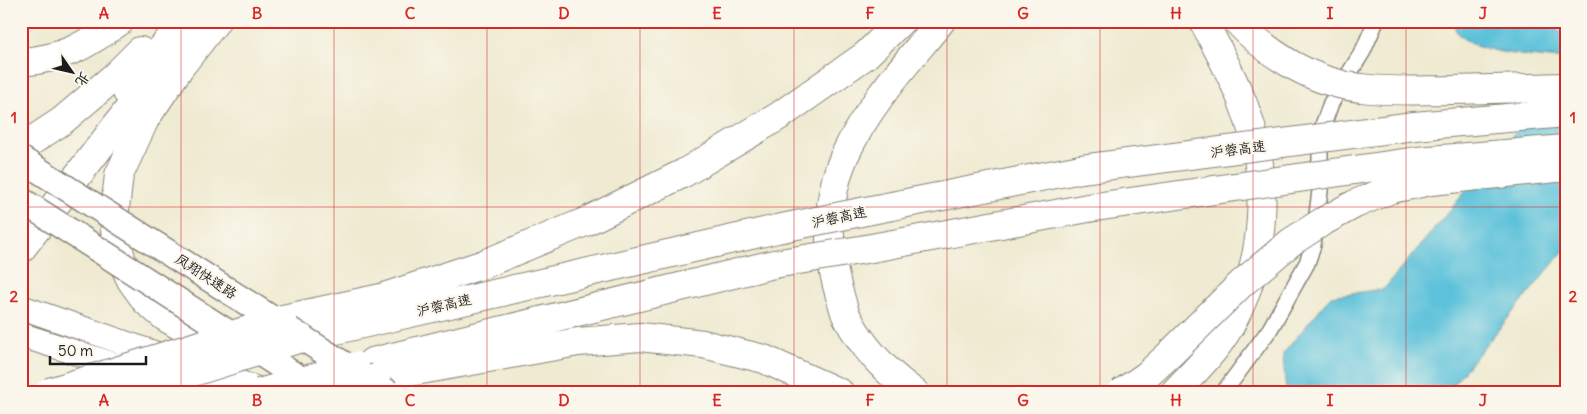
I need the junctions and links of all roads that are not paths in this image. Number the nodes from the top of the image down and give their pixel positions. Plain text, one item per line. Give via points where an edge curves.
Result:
1 (120, 21) edge
2 (901, 21) edge
3 (941, 21) edge
4 (1203, 21) edge
5 (1237, 21) edge
6 (1376, 21) edge
7 (193, 25) edge
8 (21, 62) edge
9 (153, 69) junction
10 (1566, 86) edge
11 (1566, 113) edge
12 (21, 148) edge
13 (1566, 149) edge
14 (21, 159) edge
15 (1566, 167) edge
16 (62, 186) junction
17 (21, 200) edge
18 (21, 227) edge
19 (21, 249) edge
20 (21, 307) edge
21 (292, 328) junction
22 (21, 335) edge
23 (374, 379) edge
24 (48, 392) edge
25 (127, 393) edge
26 (202, 393) edge
27 (259, 393) edge
28 (269, 393) edge
29 (321, 393) edge
30 (332, 393) edge
31 (840, 393) edge
32 (915, 393) edge
33 (1121, 393) edge
34 (1174, 393) edge
35 (1223, 393) edge

1 - 8 highway via 77,49 50,59
2 - 21 highway via 866,55 779,116 684,173 585,222 484,264
3 - 32 highway via 884,91 862,124 844,159 832,197 830,239 834,278 846,316 869,351 896,380
4 - 34 highway via 1229,68 1257,150 1262,193 1260,239 1248,285 1230,326 1203,364
5 - 10 highway, bridge via 1253,39 1282,58 1312,74 1348,86 1400,91
6 - 35 street via 1363,51 1331,103 1322,128 1320,191 1313,244 1307,263 1270,330
7 - 9 highway
7 - 9 highway
9 - 12 highway via 115,76 62,121
9 - 16 highway
9 - 30 highway via 145,118 119,175 114,217 116,240 131,280 164,318
11 - 21 highway, 沪蓉高速, bridge via 1414,126 1081,169
13 - 23 highway, bridge via 1416,161 1088,208 774,264
14 - 23 highway, 凤翔快速路, bridge
15 - 33 highway, bridge via 1431,181 1391,189 1355,204 1291,242 1241,284 1146,376
16 - 18 highway
16 - 19 highway
17 - 29 highway, bridge
20 - 28 main road
21 - 24 highway, bridge
21 - 25 highway, 沪蓉高速, bridge
22 - 26 main road
23 - 27 highway, bridge
23 - 29 highway, bridge
23 - 31 highway via 578,342 640,337 703,344 764,359

